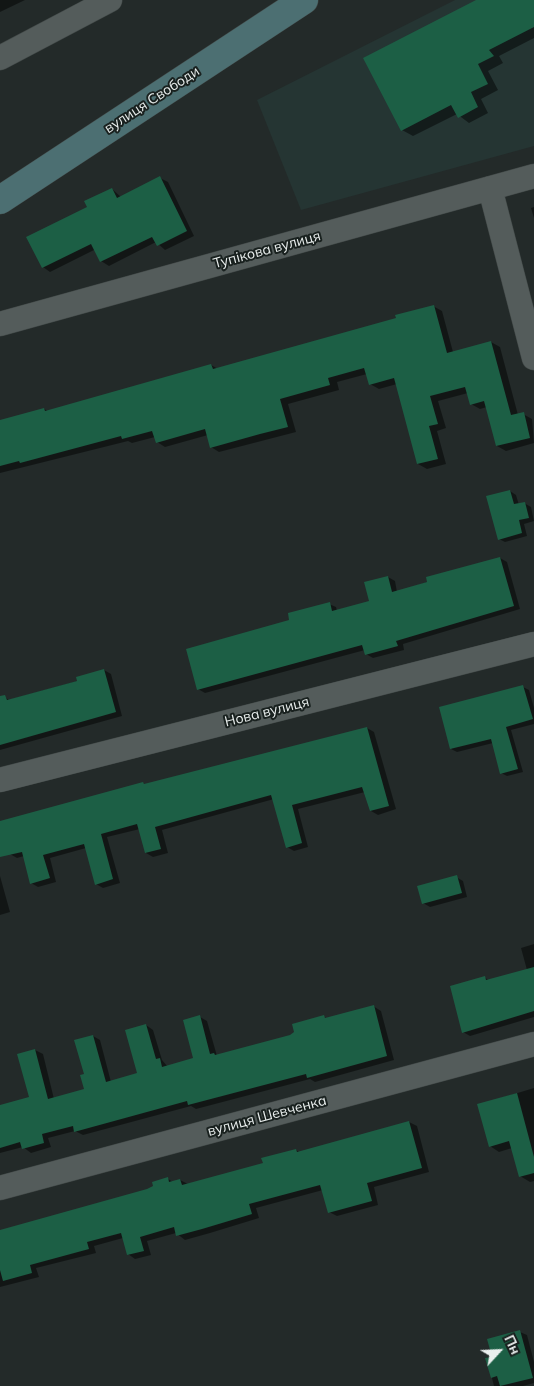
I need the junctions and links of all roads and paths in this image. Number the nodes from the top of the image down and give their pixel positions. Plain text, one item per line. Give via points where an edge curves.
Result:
1 (110, 0) edge
2 (304, 0) edge
3 (0, 58) edge
4 (534, 176) edge
5 (490, 188) junction
6 (0, 200) edge
7 (0, 324) edge
8 (534, 358) edge
9 (534, 644) edge
10 (0, 780) edge
11 (534, 1044) edge
12 (0, 1188) edge

1 - 3 street
2 - 6 main road, вулиця Свободи
4 - 5 street, Тупікова вулиця
5 - 7 street, Тупікова вулиця
5 - 8 street
9 - 10 street, Нова вулиця
11 - 12 street, вулиця Шевченка

